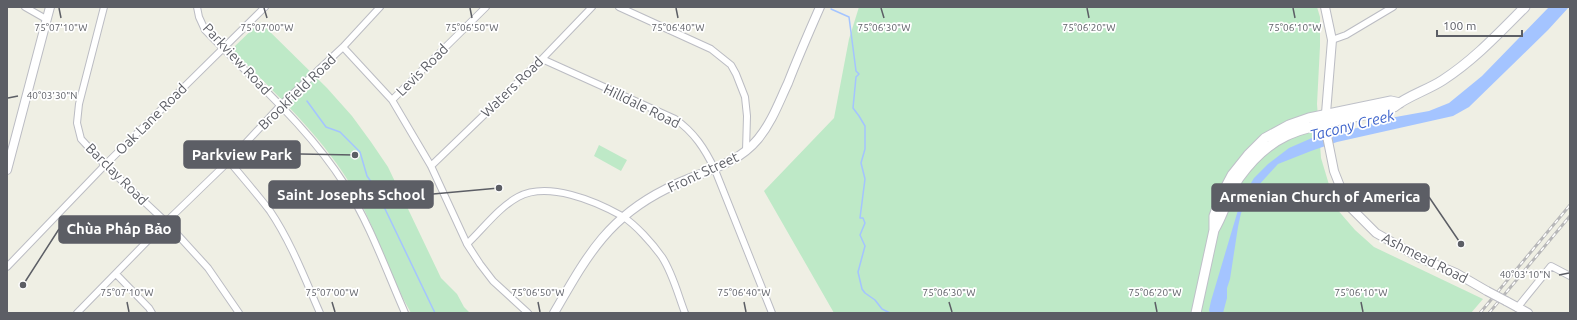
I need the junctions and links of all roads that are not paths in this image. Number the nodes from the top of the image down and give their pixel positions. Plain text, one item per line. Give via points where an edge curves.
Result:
1 (25, 7) edge
2 (50, 7) edge
3 (104, 7) edge
4 (197, 7) edge
5 (265, 7) edge
6 (380, 7) edge
7 (486, 7) edge
8 (592, 7) edge
9 (619, 7) edge
10 (820, 7) edge
11 (1325, 7) edge
12 (1393, 7) edge
13 (1525, 7) edge
14 (46, 19) junction
15 (1332, 40) junction
16 (343, 47) junction
17 (223, 48) junction
18 (542, 59) junction
19 (392, 100) junction
20 (281, 105) junction
21 (1326, 123) junction
22 (746, 151) junction
23 (229, 161) junction
24 (105, 165) junction
25 (431, 166) junction
26 (7, 170) edge
27 (715, 170) junction
28 (622, 217) junction
29 (166, 222) junction
30 (1214, 230) junction
31 (467, 244) junction
32 (7, 267) edge
33 (116, 274) junction
34 (1570, 276) edge
35 (1517, 308) junction
36 (77, 313) edge
37 (152, 313) edge
38 (239, 313) edge
39 (320, 313) edge
40 (405, 313) edge
41 (528, 313) edge
42 (554, 313) edge
43 (685, 313) edge
44 (772, 313) edge
45 (1196, 313) edge
46 (1528, 313) edge

1 - 14 street
2 - 14 street
3 - 24 street, Barclay Road via 79,104 77,123 81,139
4 - 17 street, Parkview Road via 205,30
5 - 17 street, Oak Lane Road
6 - 16 street, Brookfield Road
7 - 19 street, Levis Road
8 - 18 street, Waters Road
9 - 22 street via 711,48 731,65 745,97
10 - 22 street, Front Street via 771,122
11 - 15 street, Ashmead Road
12 - 15 street via 1346,35
13 - 21 main road via 1482,50 1426,90 1400,102 1392,101
14 - 26 street
15 - 21 street, Ashmead Road
16 - 19 street
16 - 20 street, Brookfield Road
17 - 20 street, Parkview Road
17 - 24 street, Oak Lane Road
18 - 25 street, Waters Road
18 - 27 street, Hilldale Road via 675,119 698,140
19 - 25 street
20 - 23 street, Brookfield Road
20 - 40 street, Parkview Road via 320,149 356,204
21 - 30 main road via 1286,136 1254,159 1238,179
21 - 30 main road via 1309,118 1265,138 1232,175 1214,216
21 - 35 street, Ashmead Road, bridge via 1334,171 1347,204 1372,229 1420,258 1456,273
22 - 27 street, Front Street
23 - 29 street, Brookfield Road
23 - 39 street via 256,193 279,227
24 - 29 street, Barclay Road
24 - 32 street, Oak Lane Road
25 - 31 street
27 - 28 street, Front Street via 667,188
27 - 44 street, Hilldale Road
28 - 31 street via 576,196 556,191 539,192 518,197
28 - 42 street, Front Street via 591,251
28 - 43 street via 645,236 662,258
29 - 33 street, Brookfield Road
29 - 38 street, Barclay Road via 208,268
30 - 45 main road
31 - 41 street via 493,281
33 - 36 street, Brookfield Road
33 - 37 street
34 - 35 street via 1551,266
35 - 46 street, Ashmead Road

